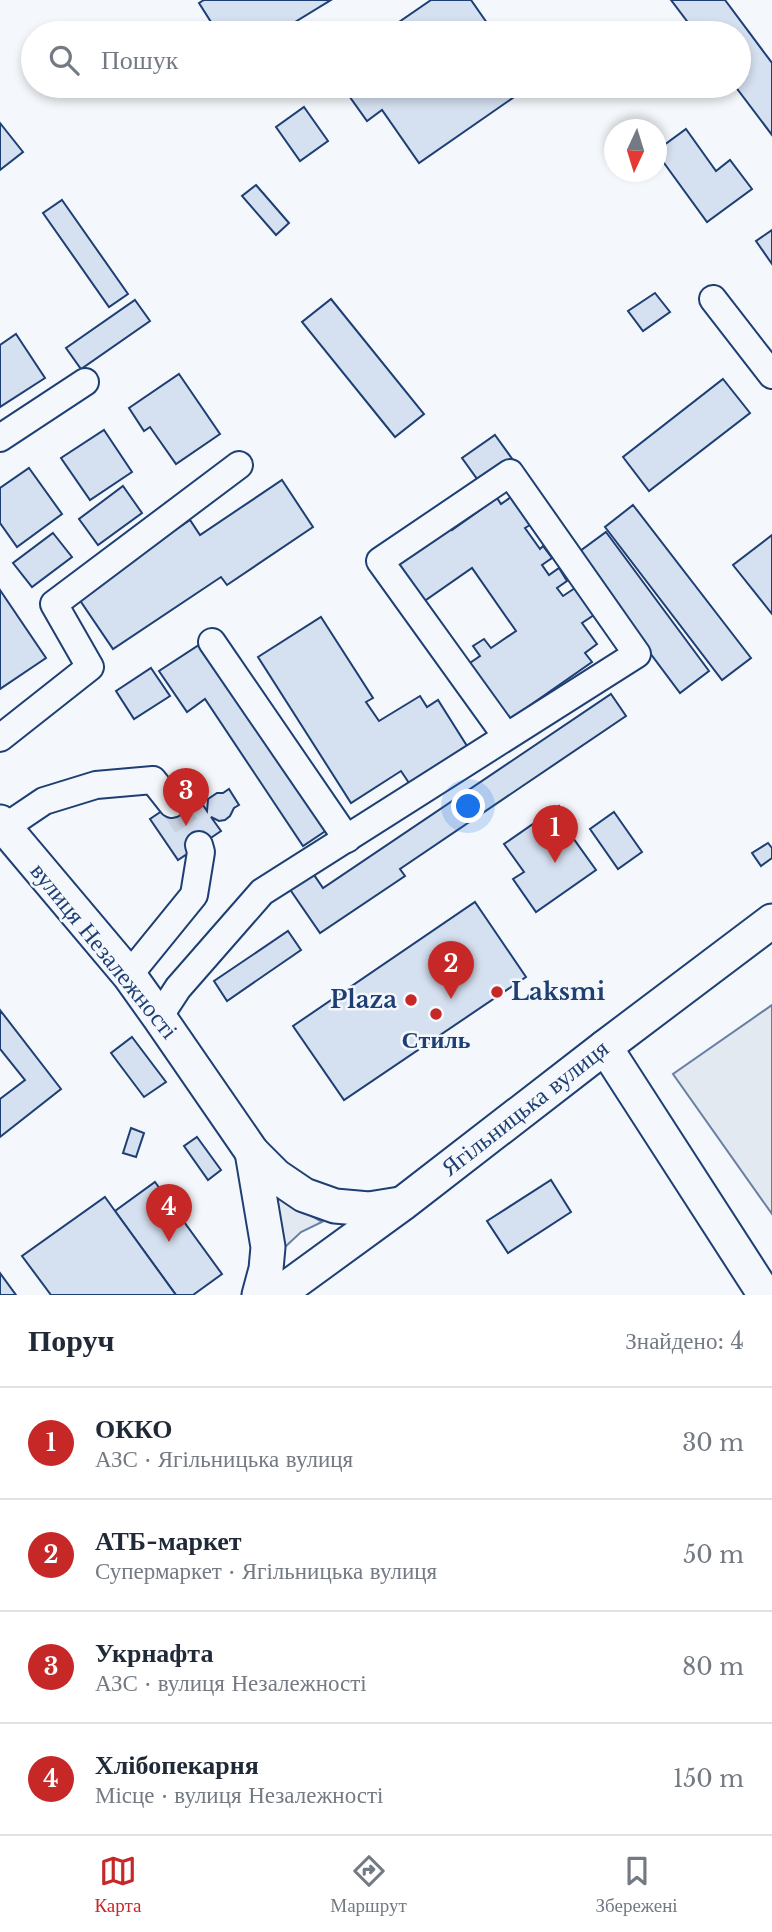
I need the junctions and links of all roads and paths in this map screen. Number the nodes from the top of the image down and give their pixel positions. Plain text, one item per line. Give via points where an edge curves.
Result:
1 (713, 299) dead end
2 (772, 375) edge
3 (85, 382) dead end
4 (0, 438) edge
5 (239, 465) dead end
6 (212, 642) dead end
7 (506, 736) junction
8 (0, 738) edge
9 (172, 804) tunnel mouth
10 (2, 825) edge
11 (347, 839) junction
12 (200, 845) tunnel mouth
13 (772, 921) edge
14 (129, 975) junction
15 (159, 1017) junction
16 (604, 1047) junction
17 (251, 1152) junction
18 (402, 1203) junction
19 (259, 1295) edge
20 (277, 1295) edge
21 (765, 1295) edge

1 - 2 lane
3 - 4 lane
5 - 8 lane via 54,604 90,667
6 - 11 lane
7 - 7 lane via 380,561 510,473 638,654
7 - 11 lane
9 - 10 lane via 153,780 96,785 44,802
10 - 14 main road, вулиця Незалежності
11 - 15 lane via 262,892 178,988
12 - 14 lane via 194,895
13 - 16 main road, Ягільницька вулиця
14 - 15 main road, вулиця Незалежності
15 - 17 main road, вулиця Незалежності
16 - 18 main road, Ягільницька вулиця
16 - 21 main road
17 - 18 main road, вулиця Незалежності via 304,1195 335,1206 369,1209
17 - 19 main road, вулиця Незалежності via 268,1247
18 - 20 main road, Ягільницька вулиця

